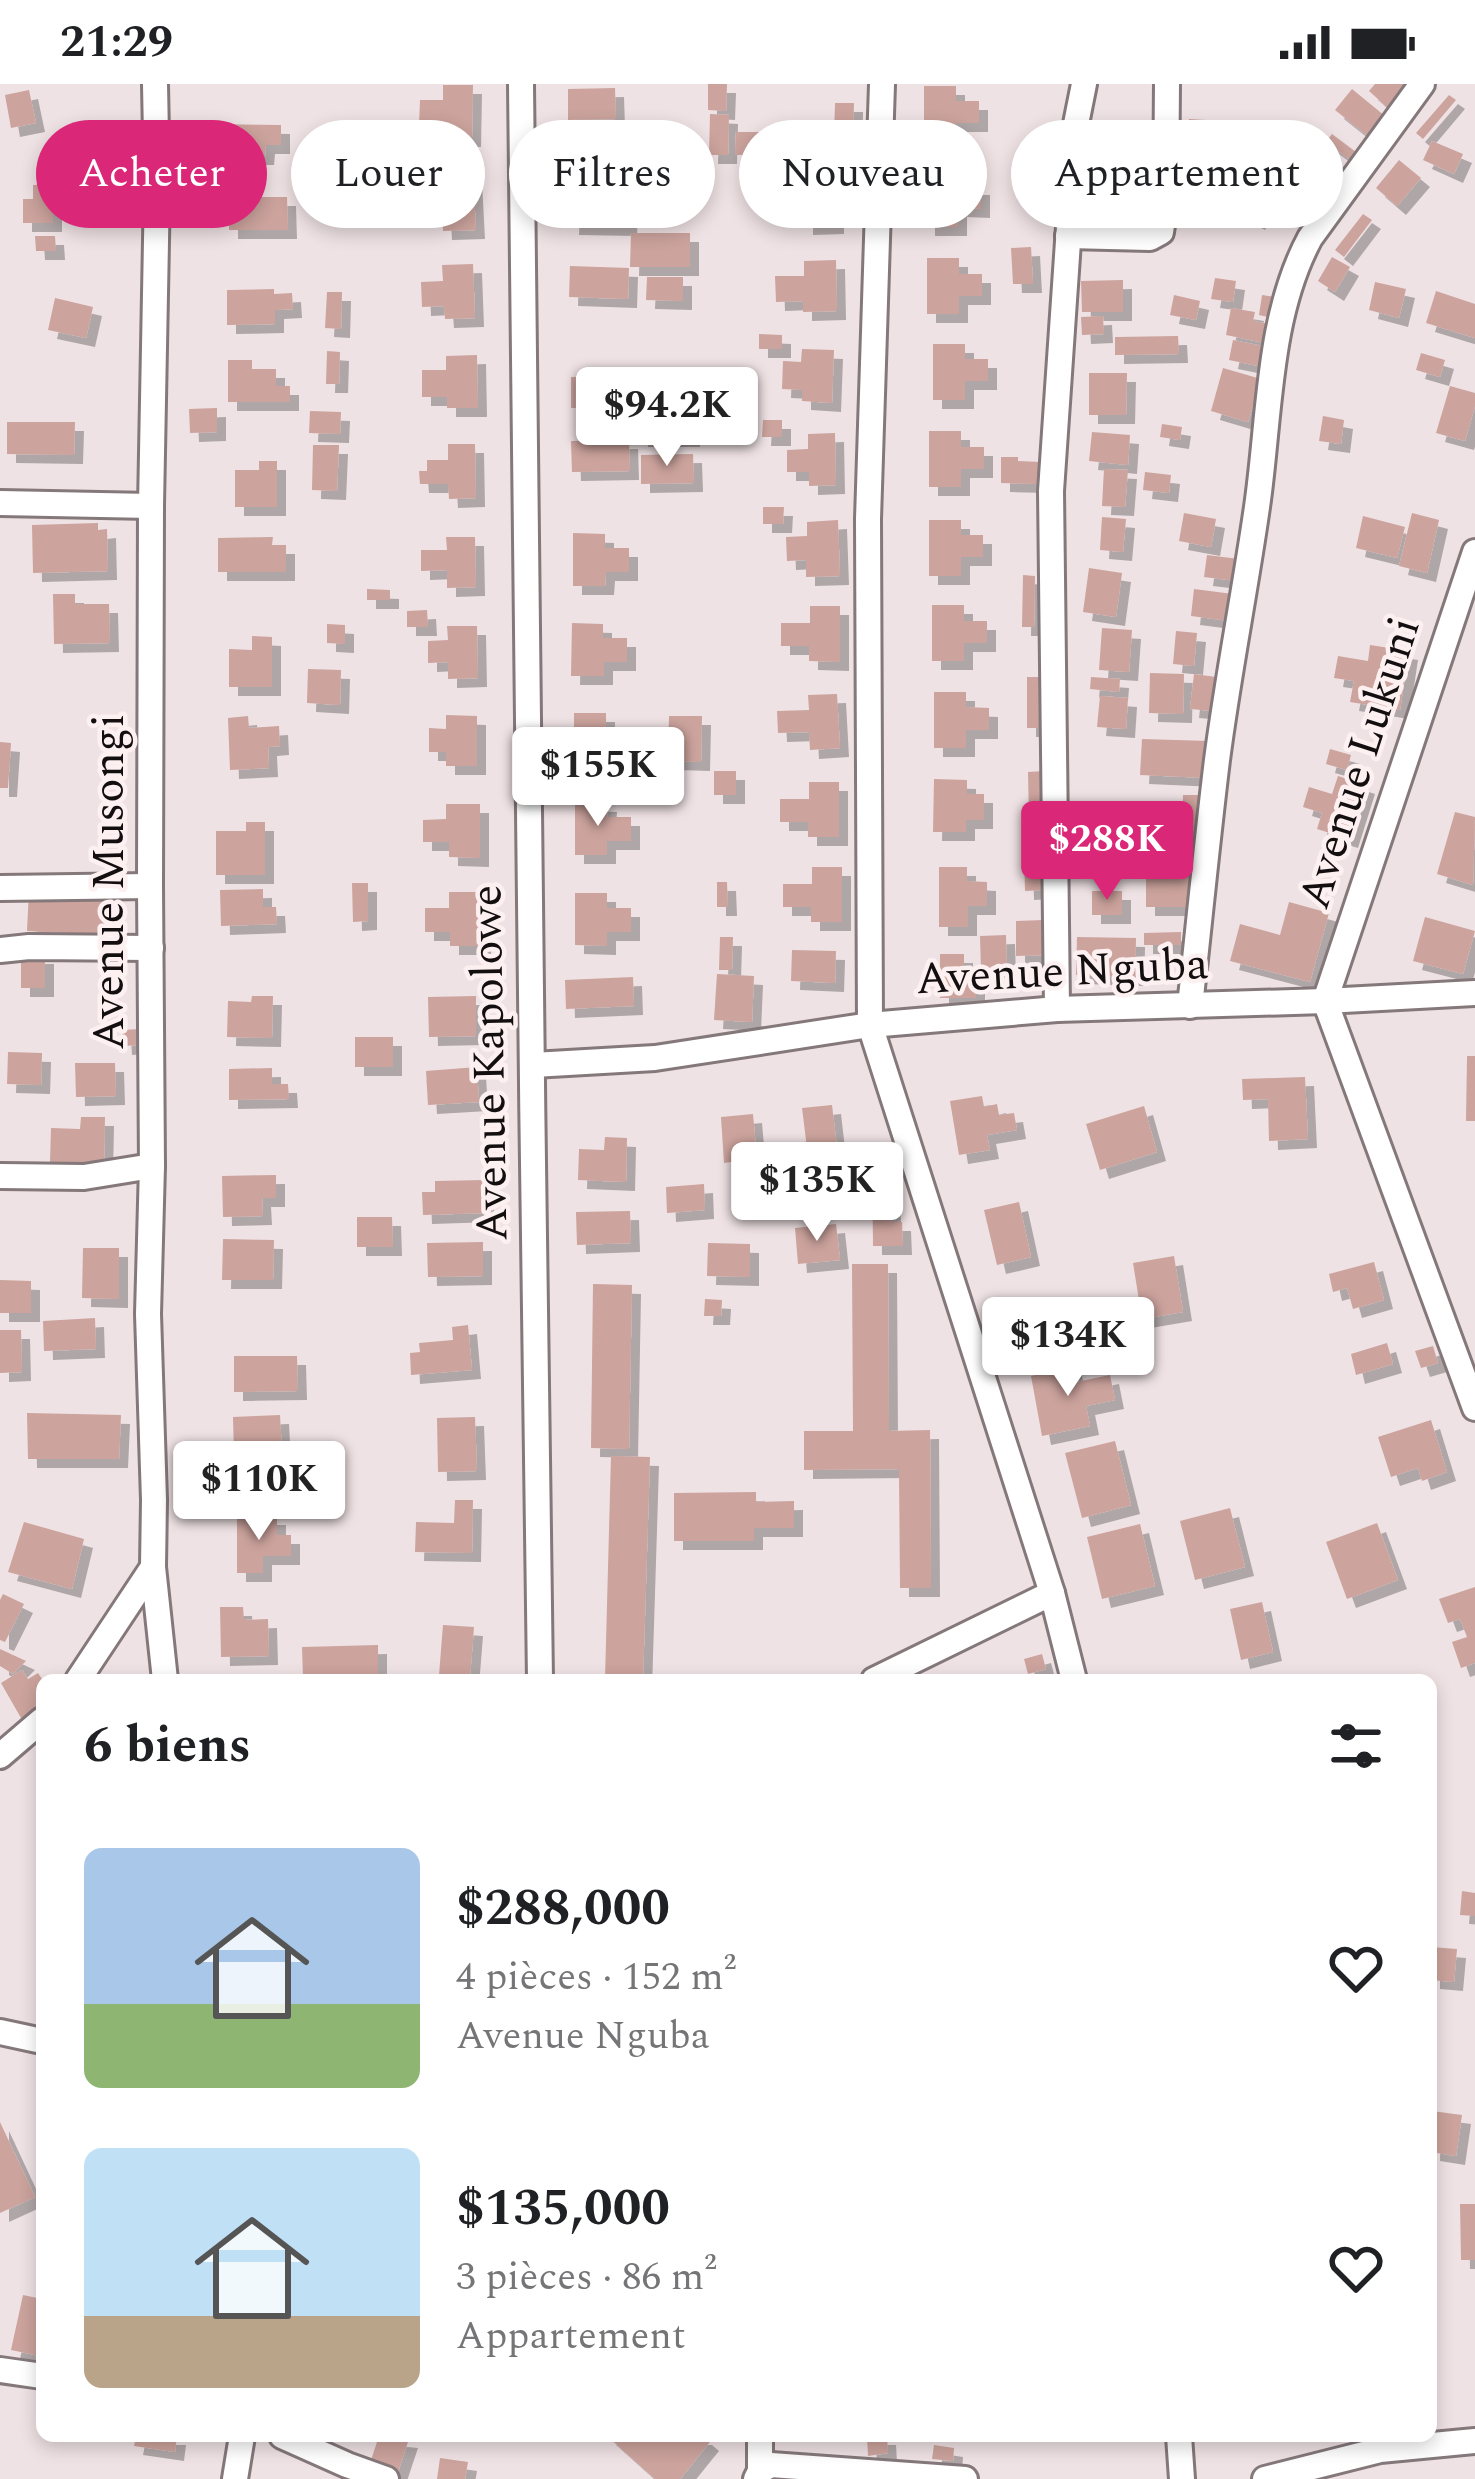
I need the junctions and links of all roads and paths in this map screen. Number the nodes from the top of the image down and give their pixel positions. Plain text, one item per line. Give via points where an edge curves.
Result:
1 (155, 84) edge
2 (521, 84) edge
3 (882, 84) edge
4 (1084, 84) edge
5 (1167, 84) edge
6 (1421, 84) edge
7 (1068, 236) junction
8 (0, 503) edge
9 (151, 506) junction
10 (1475, 552) edge
11 (150, 886) junction
12 (0, 888) edge
13 (151, 947) junction
14 (0, 950) edge
15 (1475, 994) edge
16 (1325, 1001) junction
17 (1190, 1006) junction
18 (1057, 1010) junction
19 (870, 1024) junction
20 (533, 1065) junction
21 (152, 1166) junction
22 (0, 1176) edge
23 (1475, 1408) edge
24 (153, 1567) junction
25 (1052, 1593) junction
26 (82, 1674) edge
27 (164, 1674) edge
28 (540, 1674) edge
29 (886, 1674) edge
30 (1072, 1674) edge
31 (36, 1725) edge
32 (0, 1756) edge
33 (0, 2032) edge
34 (36, 2040) edge
35 (0, 2370) edge
36 (36, 2375) edge
37 (1475, 2441) edge
38 (241, 2442) edge
39 (295, 2442) edge
40 (760, 2442) edge
41 (1180, 2442) edge
42 (758, 2475) edge
43 (235, 2479) edge
44 (386, 2479) edge
45 (965, 2479) edge
46 (1183, 2479) edge
47 (1265, 2479) edge

1 - 9 street, Avenue Musongi
2 - 20 street, Avenue Kapolowe
3 - 19 street via 868,519
4 - 7 street
5 - 7 street via 1160,232
6 - 17 street via 1310,238 1288,297 1218,756
7 - 18 street via 1052,491
8 - 9 street
9 - 11 street, Avenue Musongi
10 - 16 street, Avenue Lukuni
11 - 12 street
11 - 13 street, Avenue Musongi
13 - 14 street
13 - 21 street, Avenue Musongi
15 - 16 street, Avenue Nguba
16 - 17 street, Avenue Nguba
16 - 23 street
17 - 18 street, Avenue Nguba
18 - 19 street, Avenue Nguba
19 - 20 street, Avenue Nguba via 655,1058
19 - 25 street
20 - 28 street, Avenue Kapolowe
21 - 22 street via 83,1177
21 - 24 street, Avenue Musongi
24 - 26 street
24 - 27 street, Avenue Musongi
25 - 29 street
25 - 30 street
31 - 32 street
33 - 34 street
35 - 36 street
37 - 47 street via 1380,2450
38 - 43 street
39 - 44 street
40 - 42 street
41 - 46 street
42 - 45 street via 771,2465 795,2465

